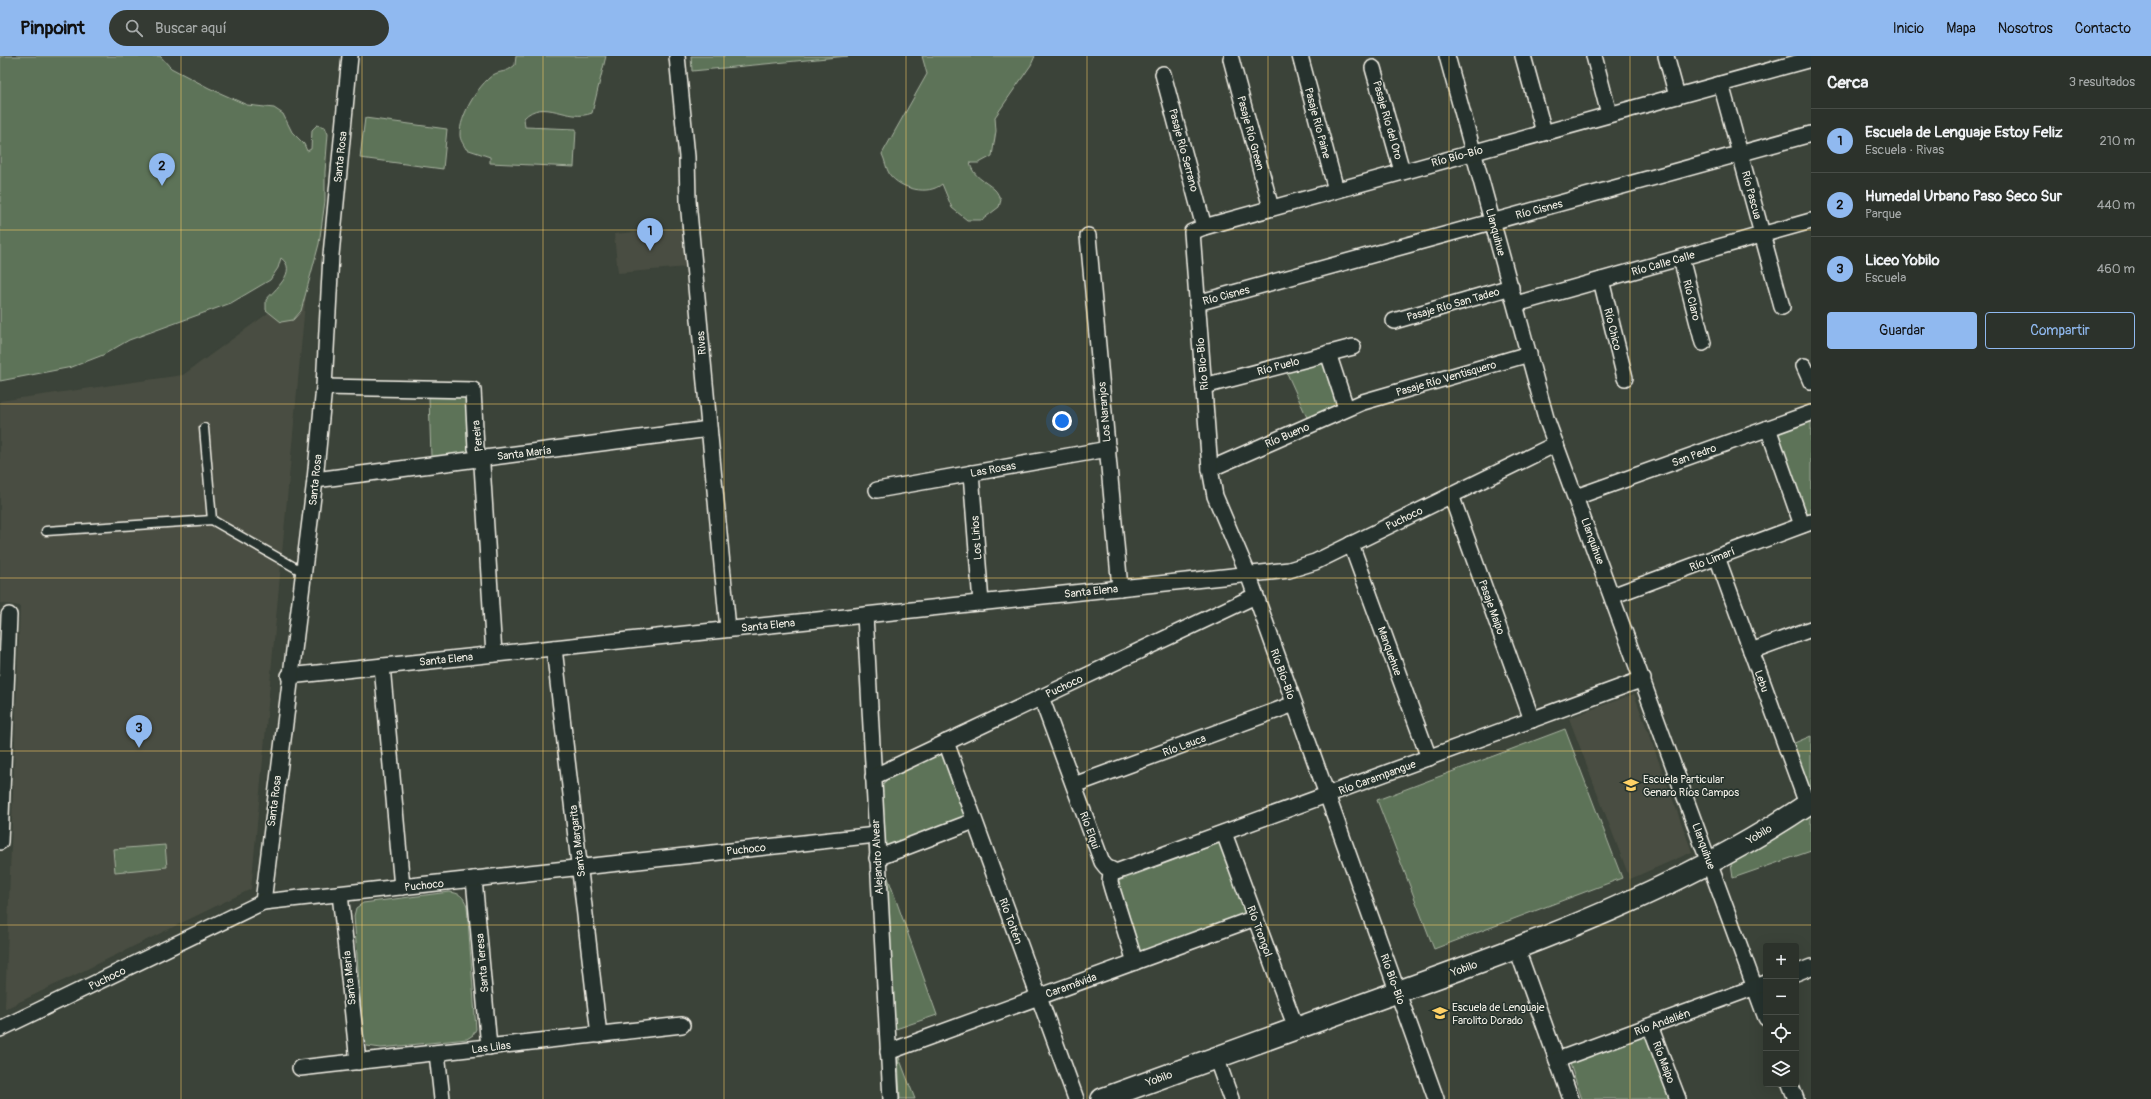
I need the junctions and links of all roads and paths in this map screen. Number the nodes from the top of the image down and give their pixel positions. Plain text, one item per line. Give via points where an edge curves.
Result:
1 (350, 56) edge
2 (677, 56) edge
3 (1300, 56) edge
4 (1447, 56) edge
5 (1523, 56) edge
6 (1594, 56) edge
7 (1666, 56) edge
8 (1231, 59) dead end
9 (1811, 59) edge
10 (1788, 60) edge
11 (1374, 68) dead end
12 (1163, 74) dead end
13 (1721, 84) junction
14 (1677, 96) junction
15 (1610, 114) junction
16 (1544, 132) junction
17 (1811, 134) edge
18 (1472, 152) junction
19 (1740, 153) junction
20 (1402, 171) junction
21 (1336, 190) junction
22 (1271, 208) junction
23 (1494, 221) junction
24 (1811, 221) edge
25 (1204, 226) junction
26 (1762, 235) junction
27 (1088, 236) dead end
28 (1681, 258) junction
29 (1601, 280) junction
30 (1511, 287) junction
31 (1197, 303) junction
32 (1516, 304) junction
33 (1782, 307) dead end
34 (1394, 321) dead end
35 (1703, 343) dead end
36 (1352, 347) dead end
37 (1328, 353) junction
38 (1529, 354) junction
39 (1804, 366) dead end
40 (1625, 378) dead end
41 (1811, 382) edge
42 (1204, 386) junction
43 (324, 387) junction
44 (1363, 402) joint
45 (1346, 408) junction
46 (1811, 413) edge
47 (204, 428) dead end
48 (1768, 428) junction
49 (709, 429) junction
50 (1556, 444) junction
51 (1108, 449) junction
52 (480, 459) junction
53 (1210, 469) junction
54 (971, 473) junction
55 (315, 480) junction
56 (878, 490) dead end
57 (1451, 495) junction
58 (1576, 497) junction
59 (212, 520) junction
60 (1806, 523) edge
61 (46, 530) dead end
62 (1351, 544) junction
63 (1717, 557) junction
64 (303, 572) junction
65 (1248, 574) junction
66 (1120, 588) junction
67 (1255, 596) junction
68 (1612, 596) junction
69 (981, 602) junction
70 (9, 615) dead end
71 (865, 615) junction
72 (728, 629) junction
73 (1811, 629) edge
74 (554, 648) junction
75 (1751, 651) junction
76 (494, 654) junction
77 (382, 666) junction
78 (289, 676) junction
79 (1643, 679) junction
80 (1041, 697) junction
81 (1294, 704) junction
82 (1532, 720) junction
83 (946, 742) junction
84 (1429, 758) junction
85 (1, 772) edge
86 (873, 777) junction
87 (1074, 785) junction
88 (1327, 795) junction
89 (1809, 803) edge
90 (974, 821) junction
91 (1224, 834) junction
92 (876, 835) junction
93 (0, 842) edge
94 (877, 858) junction
95 (1710, 863) junction
96 (580, 867) junction
97 (1111, 871) junction
98 (474, 879) junction
99 (402, 887) junction
100 (340, 894) junction
101 (262, 902) junction
102 (1255, 918) junction
103 (1517, 949) junction
104 (1135, 962) junction
105 (1811, 967) edge
106 (1799, 972) edge
107 (1760, 985) edge
108 (1397, 992) junction
109 (1039, 997) junction
110 (1765, 1015) edge
111 (682, 1025) dead end
112 (1650, 1026) junction
113 (1296, 1028) junction
114 (0, 1029) edge
115 (599, 1034) junction
116 (489, 1047) junction
117 (888, 1052) junction
118 (438, 1053) junction
119 (1216, 1057) junction
120 (1557, 1060) junction
121 (358, 1062) junction
122 (300, 1068) dead end
123 (1791, 1087) edge
124 (442, 1099) edge
125 (890, 1099) edge
126 (1076, 1099) edge
127 (1102, 1099) edge
128 (1231, 1099) edge
129 (1436, 1099) edge
130 (1572, 1099) edge
131 (1678, 1099) edge
132 (1796, 1099) edge

1 - 43 street, Santa Rosa via 331,255
2 - 49 street, Rivas
3 - 21 street, Pasaje Río Paine
4 - 18 street, Llanquihue
5 - 16 street
6 - 15 street
7 - 14 street
8 - 22 street, Pasaje Río Green
9 - 10 street, Río Bío-Bío
10 - 13 street, Río Bío-Bío
11 - 20 street, Pasaje Río del Oro
12 - 25 street, Pasaje Río Serrano
13 - 14 street, Río Bío-Bío
13 - 19 street, Río Pascua
14 - 15 street, Río Bío-Bío
15 - 16 street, Río Bío-Bío
16 - 18 street, Río Bío-Bío
17 - 19 street, Río Cisnes
18 - 20 street, Río Bío-Bío
18 - 23 street, Llanquihue
19 - 23 street, Río Cisnes
19 - 26 street, Río Pascua
20 - 21 street, Río Bío-Bío
21 - 22 street, Río Bío-Bío
22 - 25 street, Río Bío-Bío
23 - 30 street, Llanquihue
23 - 31 street, Río Cisnes
24 - 26 street, Río Calle Calle
25 - 31 street, Río Bío-Bío via 1195,229 1192,235
26 - 28 street, Río Calle Calle
26 - 33 street, Río Pascua
27 - 51 street, Los Naranjos
28 - 29 street, Río Calle Calle
28 - 35 street, Río Claro
29 - 32 street, Río Calle Calle
29 - 40 street, Río Chico
30 - 32 street, Llanquihue
30 - 34 street, Pasaje Río San Tadeo
31 - 42 street, Río Bío-Bío
32 - 38 street, Llanquihue
36 - 37 street, Río Puelo
37 - 42 street, Río Puelo
37 - 45 street
38 - 44 street, Pasaje Río Ventisquero
38 - 50 street, Llanquihue
39 - 41 street
42 - 53 street, Río Bío-Bío
43 - 52 street, Pereira via 474,390 476,448
43 - 55 street, Santa Rosa
44 - 45 street, Río Bueno
45 - 53 street, Río Bueno
46 - 48 street, San Pedro
47 - 59 lane
48 - 58 street, San Pedro
48 - 60 street
49 - 52 street, Santa María
49 - 72 street, Rivas
50 - 57 street, Puchoco
50 - 58 street, Llanquihue
51 - 54 street, Las Rosas
51 - 66 street, Los Naranjos
52 - 55 street, Santa María
52 - 76 street, Pereira
53 - 65 street, Río Bío-Bío via 1215,496
54 - 56 street, Las Rosas
54 - 69 street, Los Lirios
55 - 64 street, Santa Rosa
57 - 62 street, Puchoco
57 - 82 street, Pasaje Maipo
58 - 68 street, Llanquihue
59 - 61 lane
59 - 64 lane
60 - 63 street, Río Limarí
62 - 65 street, Puchoco via 1302,567
62 - 84 street, Manquehue
63 - 68 street, Río Limarí
63 - 75 street, Lebu
64 - 78 street, Santa Rosa
65 - 66 street, Santa Elena
65 - 67 street, Río Bío-Bío
66 - 69 street, Santa Elena
67 - 80 street, Puchoco
67 - 81 street, Río Bío-Bío
68 - 79 street, Llanquihue
69 - 71 street, Santa Elena
70 - 85 street
71 - 72 street, Santa Elena
71 - 86 street, Alejandro Alvear
72 - 74 street, Santa Elena
73 - 75 street
74 - 76 street, Santa Elena
74 - 96 street, Santa Margarita
75 - 89 street, Lebu
76 - 77 street, Santa Elena
77 - 78 street, Santa Elena
77 - 99 street
78 - 101 street, Santa Rosa
79 - 82 street, Río Carampangue
79 - 95 street, Llanquihue
80 - 83 street, Puchoco
80 - 87 street, Río Elqui
81 - 87 street, Río Lauca
81 - 88 street, Río Bío-Bío
82 - 84 street, Río Carampangue
83 - 86 street, Puchoco
83 - 90 street, Río Toltén
84 - 88 street, Río Carampangue
85 - 93 street
86 - 92 street, Alejandro Alvear
87 - 97 street, Río Elqui via 1102,862
88 - 91 street, Río Carampangue
88 - 108 street, Río Bío-Bío
89 - 95 main road, Yobilo
90 - 94 street
90 - 109 street, Río Toltén
91 - 97 street, Río Carampangue via 1122,871
91 - 102 street, Río Trongol
92 - 94 street, Alejandro Alvear
92 - 96 street, Puchoco
94 - 117 street, Alejandro Alvear
95 - 103 main road, Yobilo via 1625,905
95 - 107 street, Llanquihue
96 - 98 street, Puchoco
96 - 115 street, Santa Margarita
97 - 104 street via 1112,889
98 - 99 street, Puchoco
98 - 116 street, Santa Teresa
99 - 100 street, Puchoco
100 - 101 street, Puchoco
100 - 121 street, Santa María
101 - 114 street, Puchoco
102 - 104 street, Caramávida
102 - 113 street, Río Trongol
103 - 108 main road, Yobilo
103 - 120 street
104 - 109 street, Caramávida
105 - 106 street
107 - 110 street, Llanquihue
107 - 112 street, Río Andalién
108 - 113 main road, Yobilo
108 - 129 street, Río Bío-Bío
109 - 117 street, Caramávida
109 - 126 street, Río Toltén
111 - 115 street, Las Lilas
112 - 120 street, Río Andalién
112 - 131 street, Río Maipo
113 - 119 main road, Yobilo
115 - 116 street, Las Lilas
116 - 118 street, Las Lilas
117 - 125 street, Alejandro Alvear
118 - 121 street, Las Lilas
118 - 124 street
119 - 127 main road, Yobilo
119 - 128 street
120 - 130 street
121 - 122 street, Las Lilas
123 - 132 street

